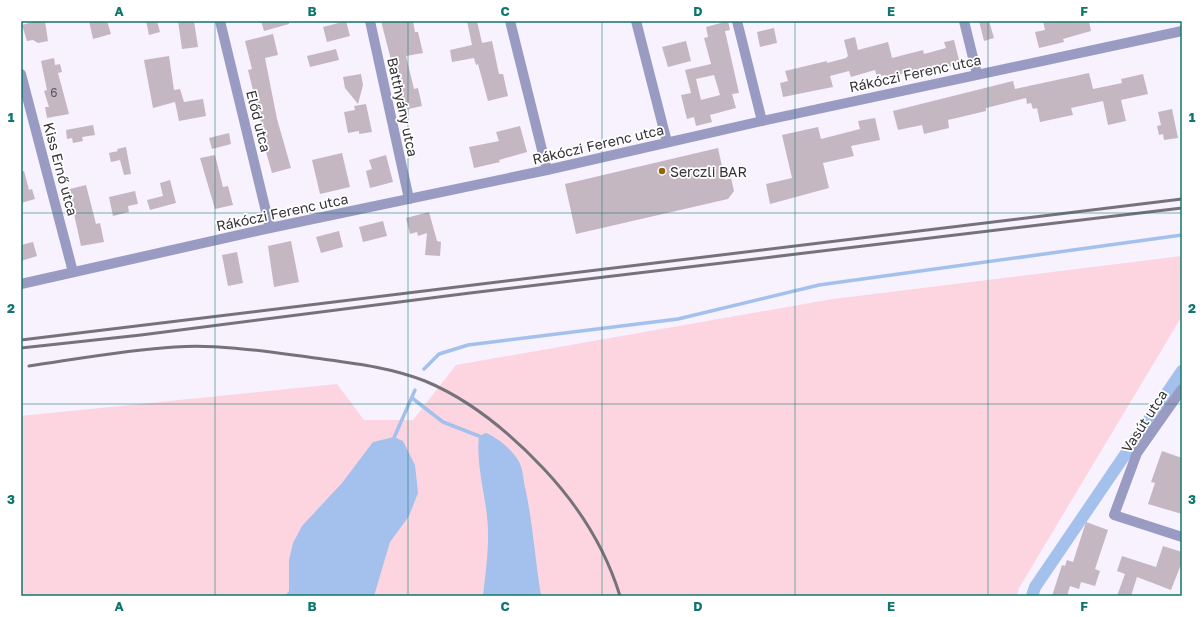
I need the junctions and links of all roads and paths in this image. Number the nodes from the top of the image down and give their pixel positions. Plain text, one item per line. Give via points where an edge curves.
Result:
1 (220, 21) edge
2 (370, 21) edge
3 (510, 21) edge
4 (636, 21) edge
5 (737, 21) edge
6 (964, 21) edge
7 (1182, 31) edge
8 (21, 74) edge
9 (977, 74) junction
10 (762, 121) junction
11 (667, 142) junction
12 (547, 170) junction
13 (409, 198) junction
14 (270, 228) junction
15 (74, 272) junction
16 (21, 284) edge
17 (1182, 389) edge
18 (1182, 538) edge

1 - 14 street, Előd utca
2 - 13 street, Batthyány utca
3 - 12 street
4 - 11 street
5 - 10 street
6 - 9 street
7 - 9 street, Rákóczi Ferenc utca
8 - 15 street, Kiss Ernő utca
9 - 10 street, Rákóczi Ferenc utca
10 - 11 street, Rákóczi Ferenc utca
11 - 12 street, Rákóczi Ferenc utca
12 - 13 street, Rákóczi Ferenc utca
13 - 14 street, Rákóczi Ferenc utca
14 - 15 street, Rákóczi Ferenc utca
15 - 16 street, Rákóczi Ferenc utca
17 - 18 street, Vasút utca via 1136,453 1114,515

